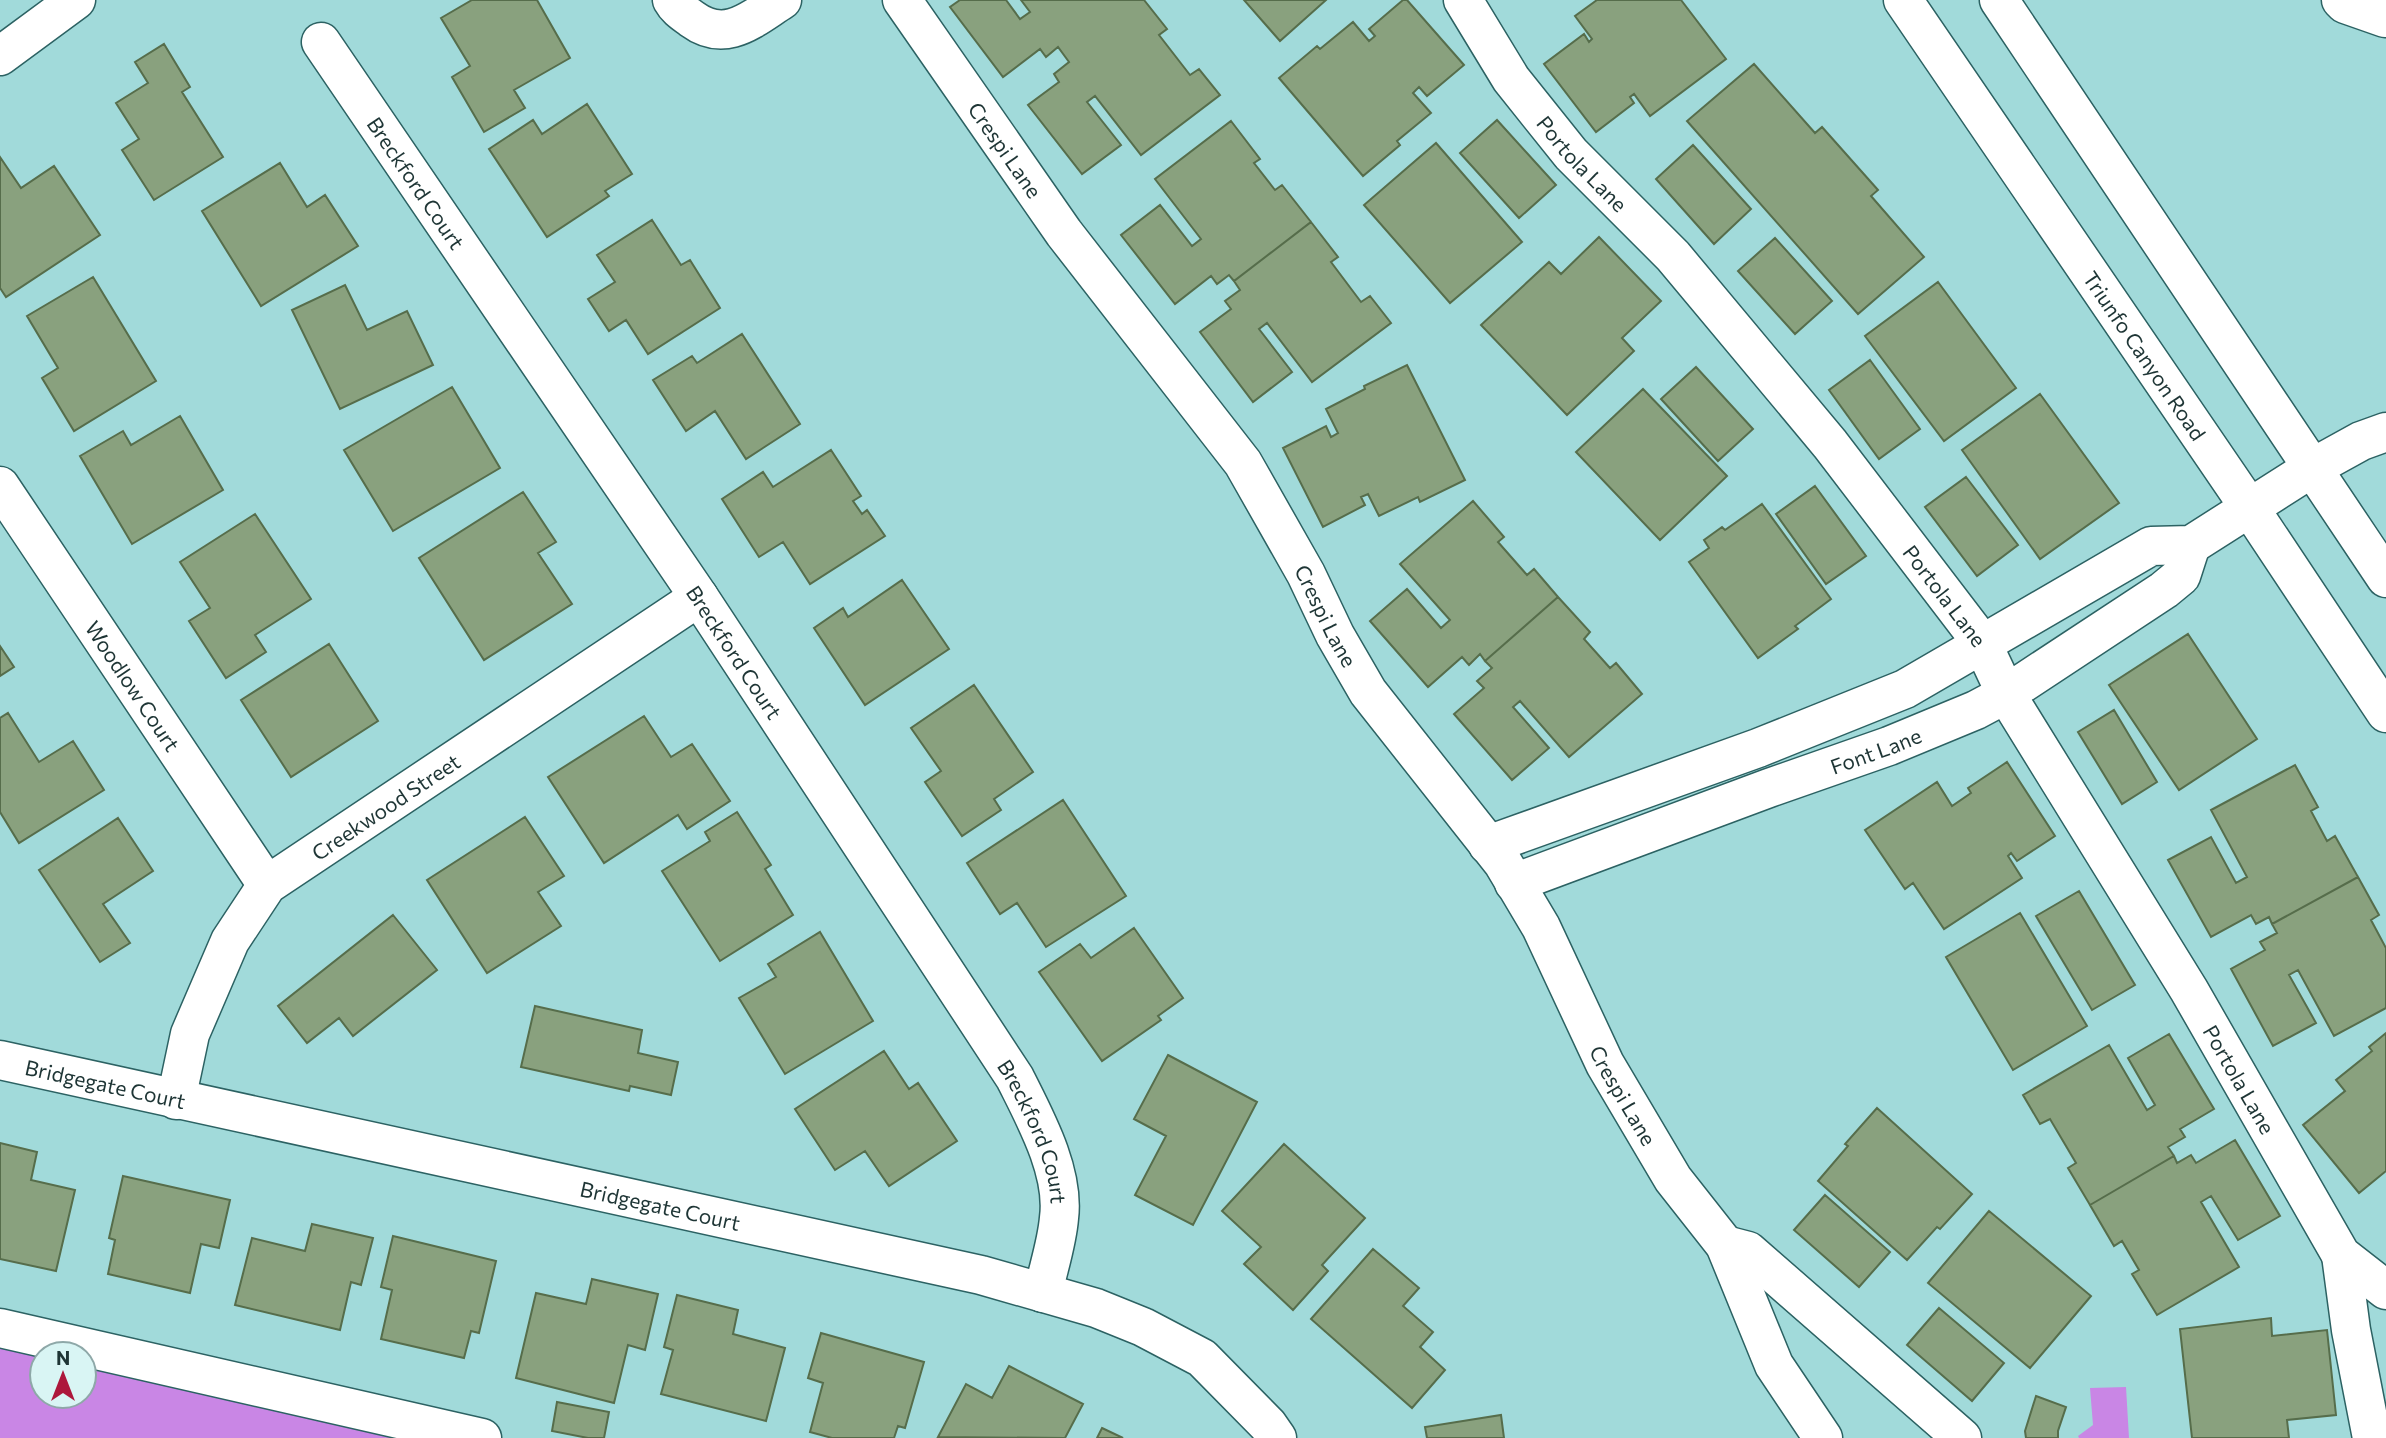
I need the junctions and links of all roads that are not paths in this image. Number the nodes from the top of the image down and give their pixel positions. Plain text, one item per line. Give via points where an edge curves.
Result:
1 (76, 0) edge
2 (672, 0) edge
3 (782, 0) edge
4 (902, 0) edge
5 (1464, 0) edge
6 (1903, 0) edge
7 (1999, 0) edge
8 (2341, 0) edge
9 (2385, 13) edge
10 (321, 42) dead end
11 (0, 56) edge
12 (2386, 432) edge
13 (2312, 468) junction
14 (0, 486) edge
15 (2249, 508) junction
16 (2191, 545) junction
17 (2386, 578) edge
18 (699, 597) junction
19 (1982, 643) junction
20 (2006, 694) junction
21 (2386, 713) edge
22 (1488, 845) junction
23 (1514, 883) junction
24 (267, 885) junction
25 (0, 1060) edge
26 (176, 1100) junction
27 (1725, 1245) junction
28 (2341, 1255) junction
29 (2386, 1290) edge
30 (1043, 1293) junction
31 (0, 1328) edge
32 (482, 1438) edge
33 (1277, 1438) edge
34 (1823, 1438) edge
35 (1962, 1438) edge
36 (2372, 1438) edge

1 - 11 street
2 - 3 street via 698,23 717,31 740,26
4 - 22 street, Crespi Lane via 1064,233 1243,463 1368,692
5 - 19 street, Portola Lane via 1511,79 1563,144 1673,256 1722,314 1830,444
6 - 15 street, Triunfo Canyon Road
7 - 13 street
8 - 9 street
10 - 18 street, Breckford Court
12 - 13 street
13 - 15 street
13 - 17 street
14 - 24 street, Woodlow Court
15 - 16 street
15 - 21 street, Triunfo Canyon Road
16 - 19 street via 2151,546
16 - 20 street, Font Lane via 2181,576 2164,590
18 - 24 street, Creekwood Street
18 - 30 street, Breckford Court via 1015,1078 1056,1176 1060,1216
19 - 20 street, Portola Lane
19 - 22 street via 1905,690
20 - 23 street, Font Lane via 1889,747
20 - 28 street, Portola Lane via 2189,990
22 - 23 street, Crespi Lane
23 - 27 street, Crespi Lane via 1541,927 1605,1064 1673,1178
24 - 26 street, Creekwood Street via 229,941 190,1034
25 - 26 street, Bridgegate Court
26 - 30 street, Bridgegate Court via 981,1275
27 - 34 street, Crespi Lane via 1774,1365
27 - 35 street, Crespi Lane via 1748,1251
28 - 29 street, Portola Lane
28 - 36 street, Portola Lane
30 - 33 street, Bridgegate Court via 1143,1327 1202,1359
31 - 32 street

